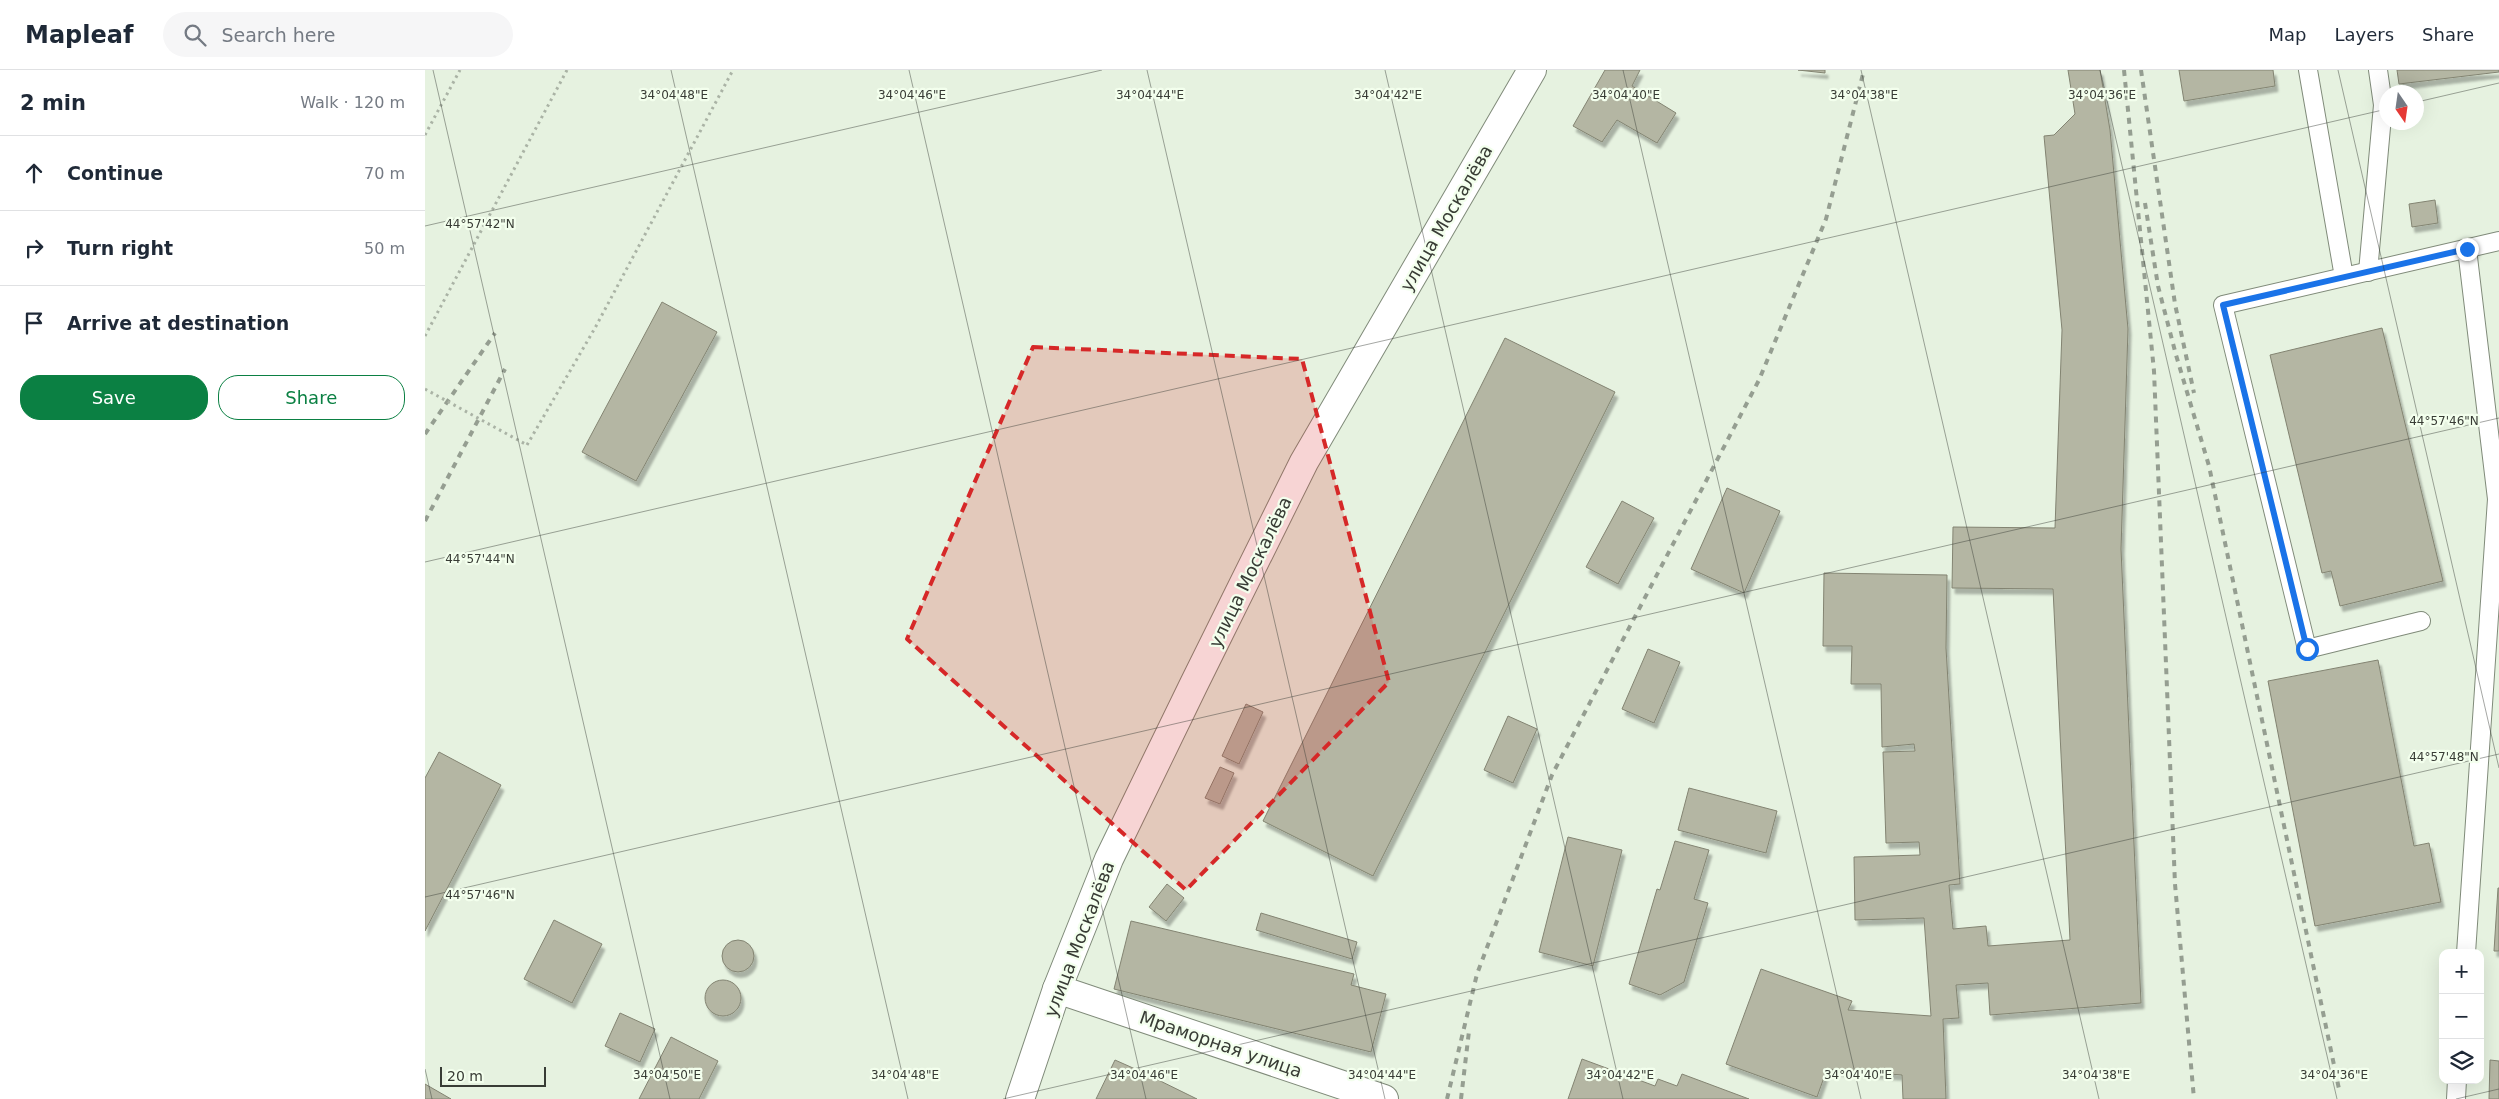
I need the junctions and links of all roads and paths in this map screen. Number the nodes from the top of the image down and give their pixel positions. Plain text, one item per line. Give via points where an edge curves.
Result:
1 (460, 70) edge
2 (567, 70) edge
3 (733, 70) edge
4 (1532, 70) edge
5 (2308, 70) edge
6 (2378, 70) edge
7 (425, 135) edge
8 (2499, 242) edge
9 (2467, 249) junction
10 (2368, 272) junction
11 (2344, 277) junction
12 (425, 336) edge
13 (425, 389) edge
14 (2498, 499) edge
15 (2421, 621) dead end
16 (2466, 949) edge
17 (1057, 988) junction
18 (2457, 1084) edge
19 (1020, 1099) edge
20 (1384, 1099) edge
21 (2456, 1099) edge

1 - 7 path
2 - 12 path
3 - 13 path, bridge via 595,328 527,445
4 - 17 main road, улица Москалёва via 1304,462 1109,859
5 - 11 lane
6 - 10 lane via 2383,104
8 - 9 lane
9 - 10 lane
9 - 14 lane
10 - 11 lane
11 - 15 lane via 2223,305 2307,649
14 - 16 lane
17 - 19 main road, улица Москалёва
17 - 20 main road, Мраморная улица
18 - 21 lane

